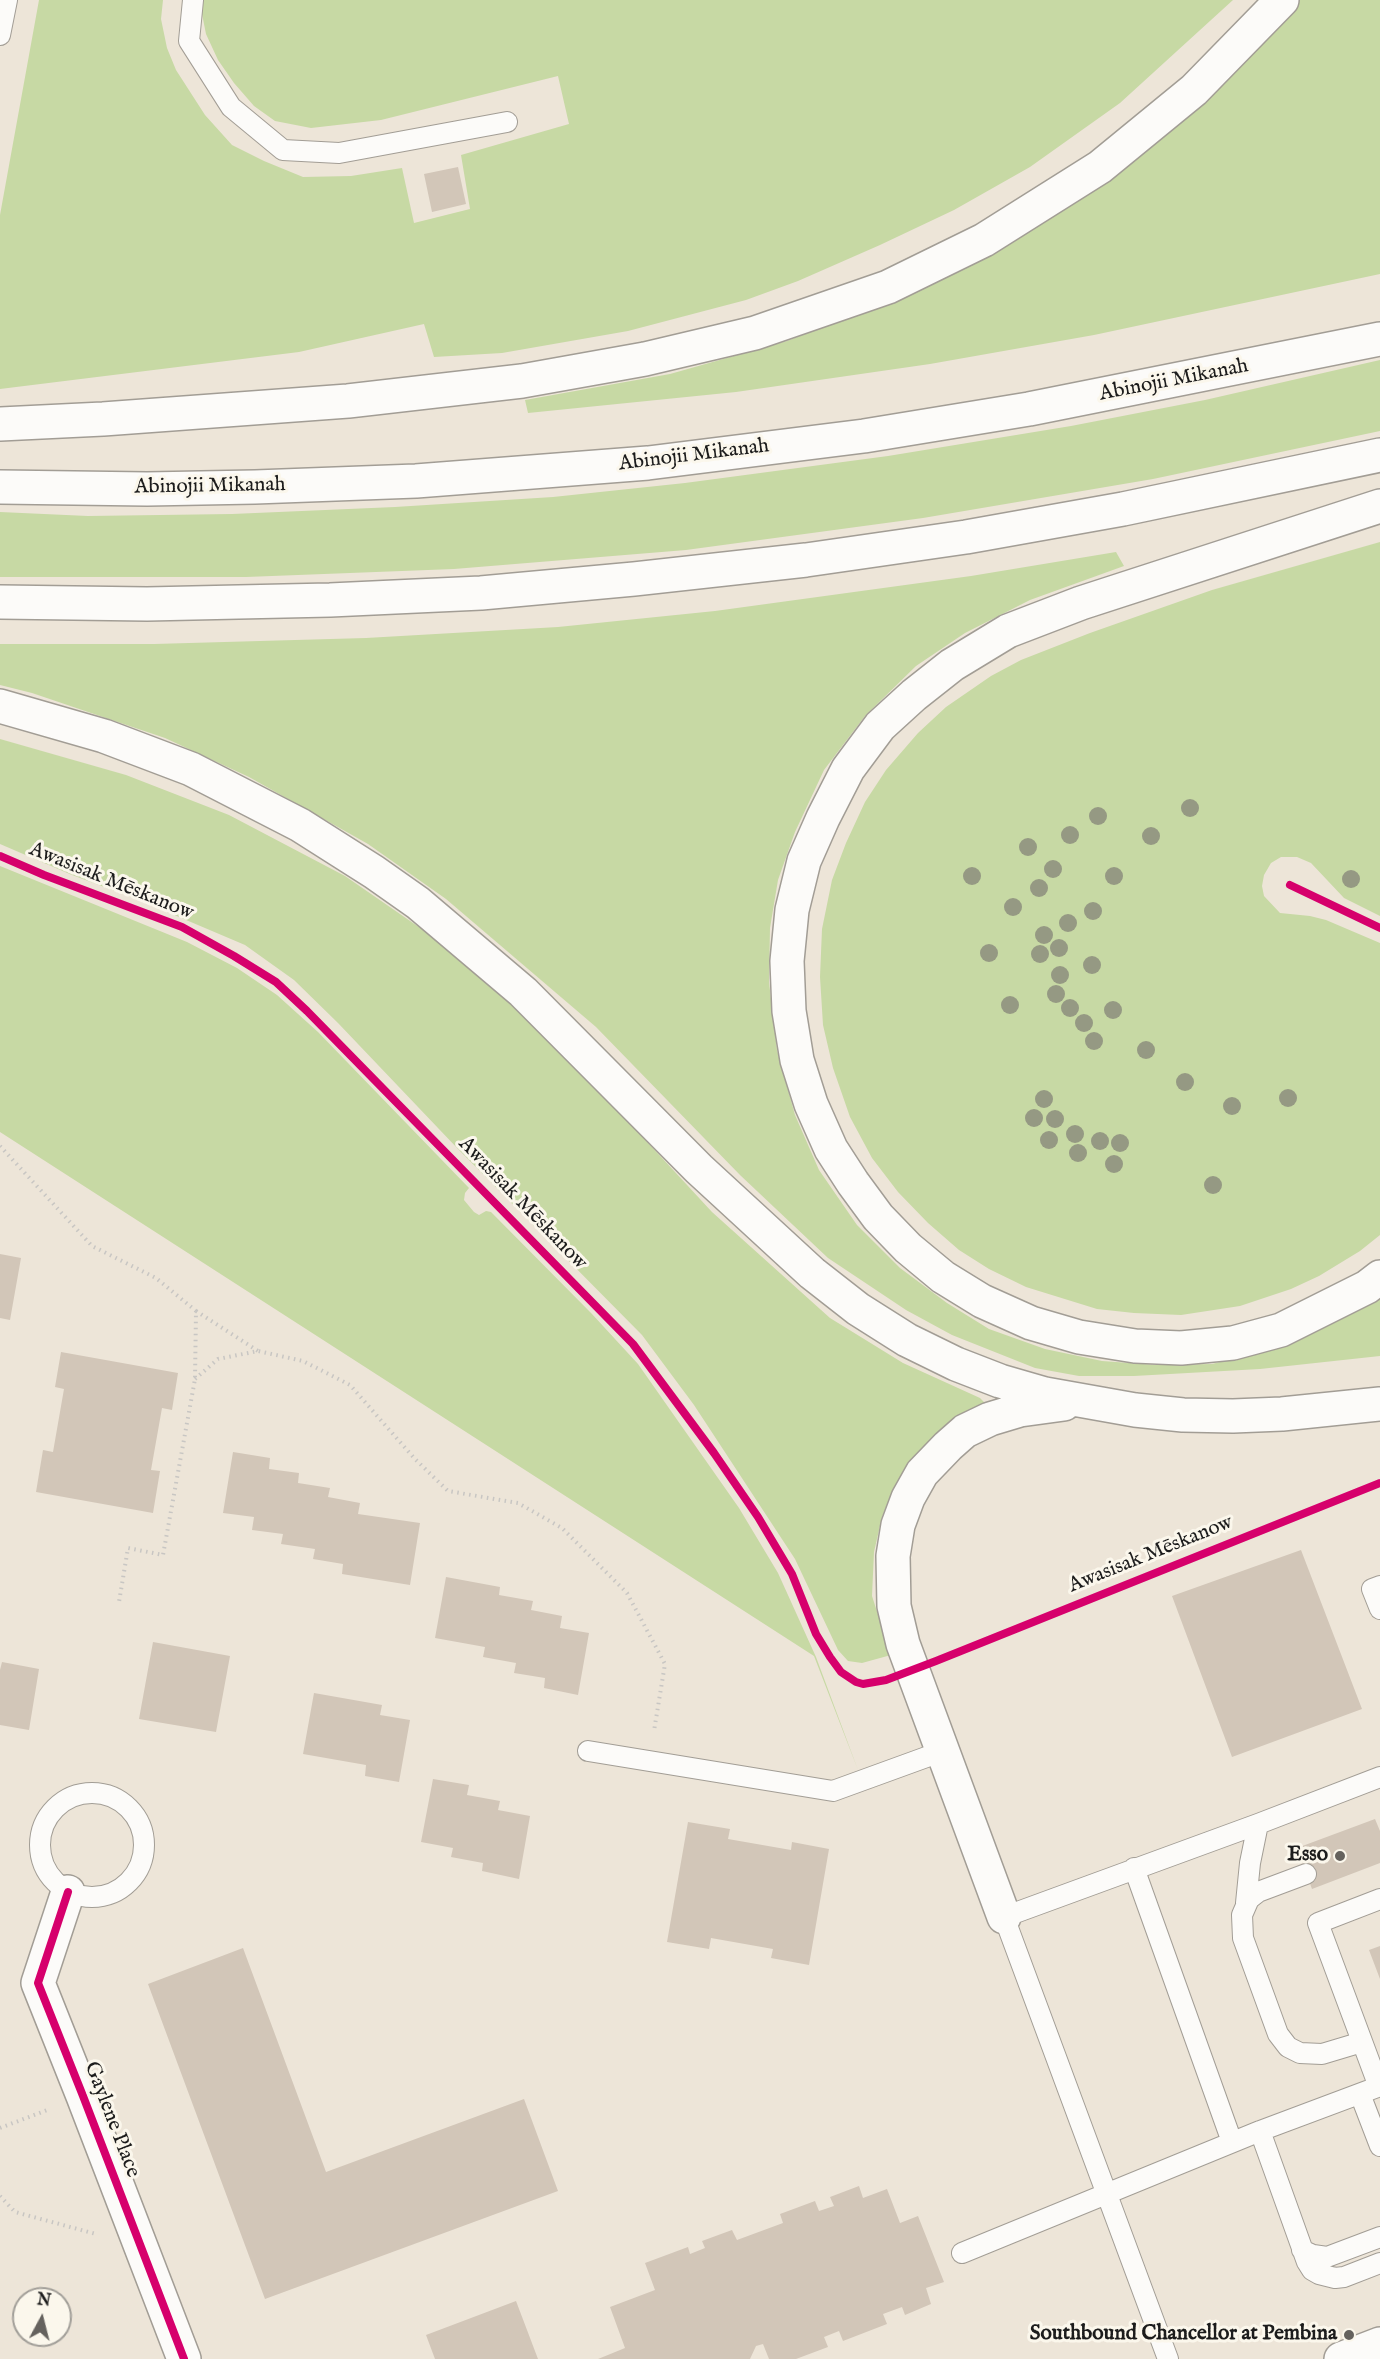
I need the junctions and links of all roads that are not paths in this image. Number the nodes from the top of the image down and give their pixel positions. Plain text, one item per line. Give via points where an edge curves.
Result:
1 (7, 0) edge
2 (193, 0) edge
3 (1282, 0) edge
4 (0, 35) edge
5 (507, 122) dead end
6 (1380, 339) edge
7 (0, 424) edge
8 (1380, 455) edge
9 (0, 487) edge
10 (1380, 506) edge
11 (0, 602) edge
12 (0, 706) edge
13 (1380, 1276) edge
14 (1084, 1402) junction
15 (1380, 1404) edge
16 (1380, 1586) edge
17 (1380, 1609) edge
18 (588, 1751) dead end
19 (943, 1751) junction
20 (1380, 1777) edge
21 (1258, 1824) junction
22 (1134, 1868) junction
23 (1306, 1874) dead end
24 (68, 1892) junction
25 (1380, 1899) edge
26 (1245, 1903) junction
27 (1004, 1917) junction
28 (1362, 2042) junction
29 (1380, 2086) edge
30 (1360, 2094) junction
31 (1260, 2131) junction
32 (1232, 2142) junction
33 (1380, 2146) edge
34 (1106, 2193) junction
35 (1380, 2237) edge
36 (1302, 2250) junction
37 (962, 2253) dead end
38 (1380, 2264) edge
39 (1380, 2344) edge
40 (184, 2359) edge
41 (1168, 2359) edge
42 (1341, 2359) edge

1 - 4 lane
2 - 5 lane via 189,41 231,107 283,150 339,153
3 - 7 main road via 1194,90 1100,167 984,240 888,287 755,333 645,359 522,381 348,400
6 - 9 main road, Abinojii Mikanah via 1029,409 864,436 648,463 416,481 255,487
8 - 11 main road via 1123,509 966,537 645,578 481,593 330,600
10 - 13 main road via 1081,603 1008,631 952,665 880,726 848,770 804,861 792,910 788,961 789,1011 797,1059 831,1149 879,1217 908,1248 981,1301 1031,1323 1079,1337 1181,1348 1233,1343 1281,1330
12 - 14 main road via 104,736 190,769 336,847 418,903 488,961 754,1221 858,1309 907,1340 956,1364 1000,1381
14 - 15 main road via 1183,1415 1233,1416
14 - 19 main road via 1020,1410 965,1431 922,1473 908,1498 893,1556 894,1606 903,1644
16 - 17 lane via 1372,1589
18 - 19 lane via 833,1791
19 - 27 main road
20 - 21 lane
21 - 22 lane
21 - 26 lane
22 - 27 lane
22 - 32 lane
23 - 26 lane via 1252,1895
24 - 24 lane via 104,1897 122,1889 135,1876 143,1860 141,1826 117,1798 81,1793 53,1810 44,1826 40,1843 42,1862 54,1881
24 - 40 main road, Gaylene Place via 38,1983
25 - 28 lane via 1318,1923
26 - 28 lane via 1243,1938 1282,2041 1300,2053 1315,2055
27 - 34 lane
28 - 29 lane
29 - 30 lane
30 - 31 lane
30 - 33 lane
31 - 32 lane
31 - 36 lane
32 - 34 lane
34 - 37 lane
34 - 41 lane
35 - 36 lane via 1327,2257
36 - 38 lane via 1312,2270 1327,2277 1344,2277
39 - 42 main road

